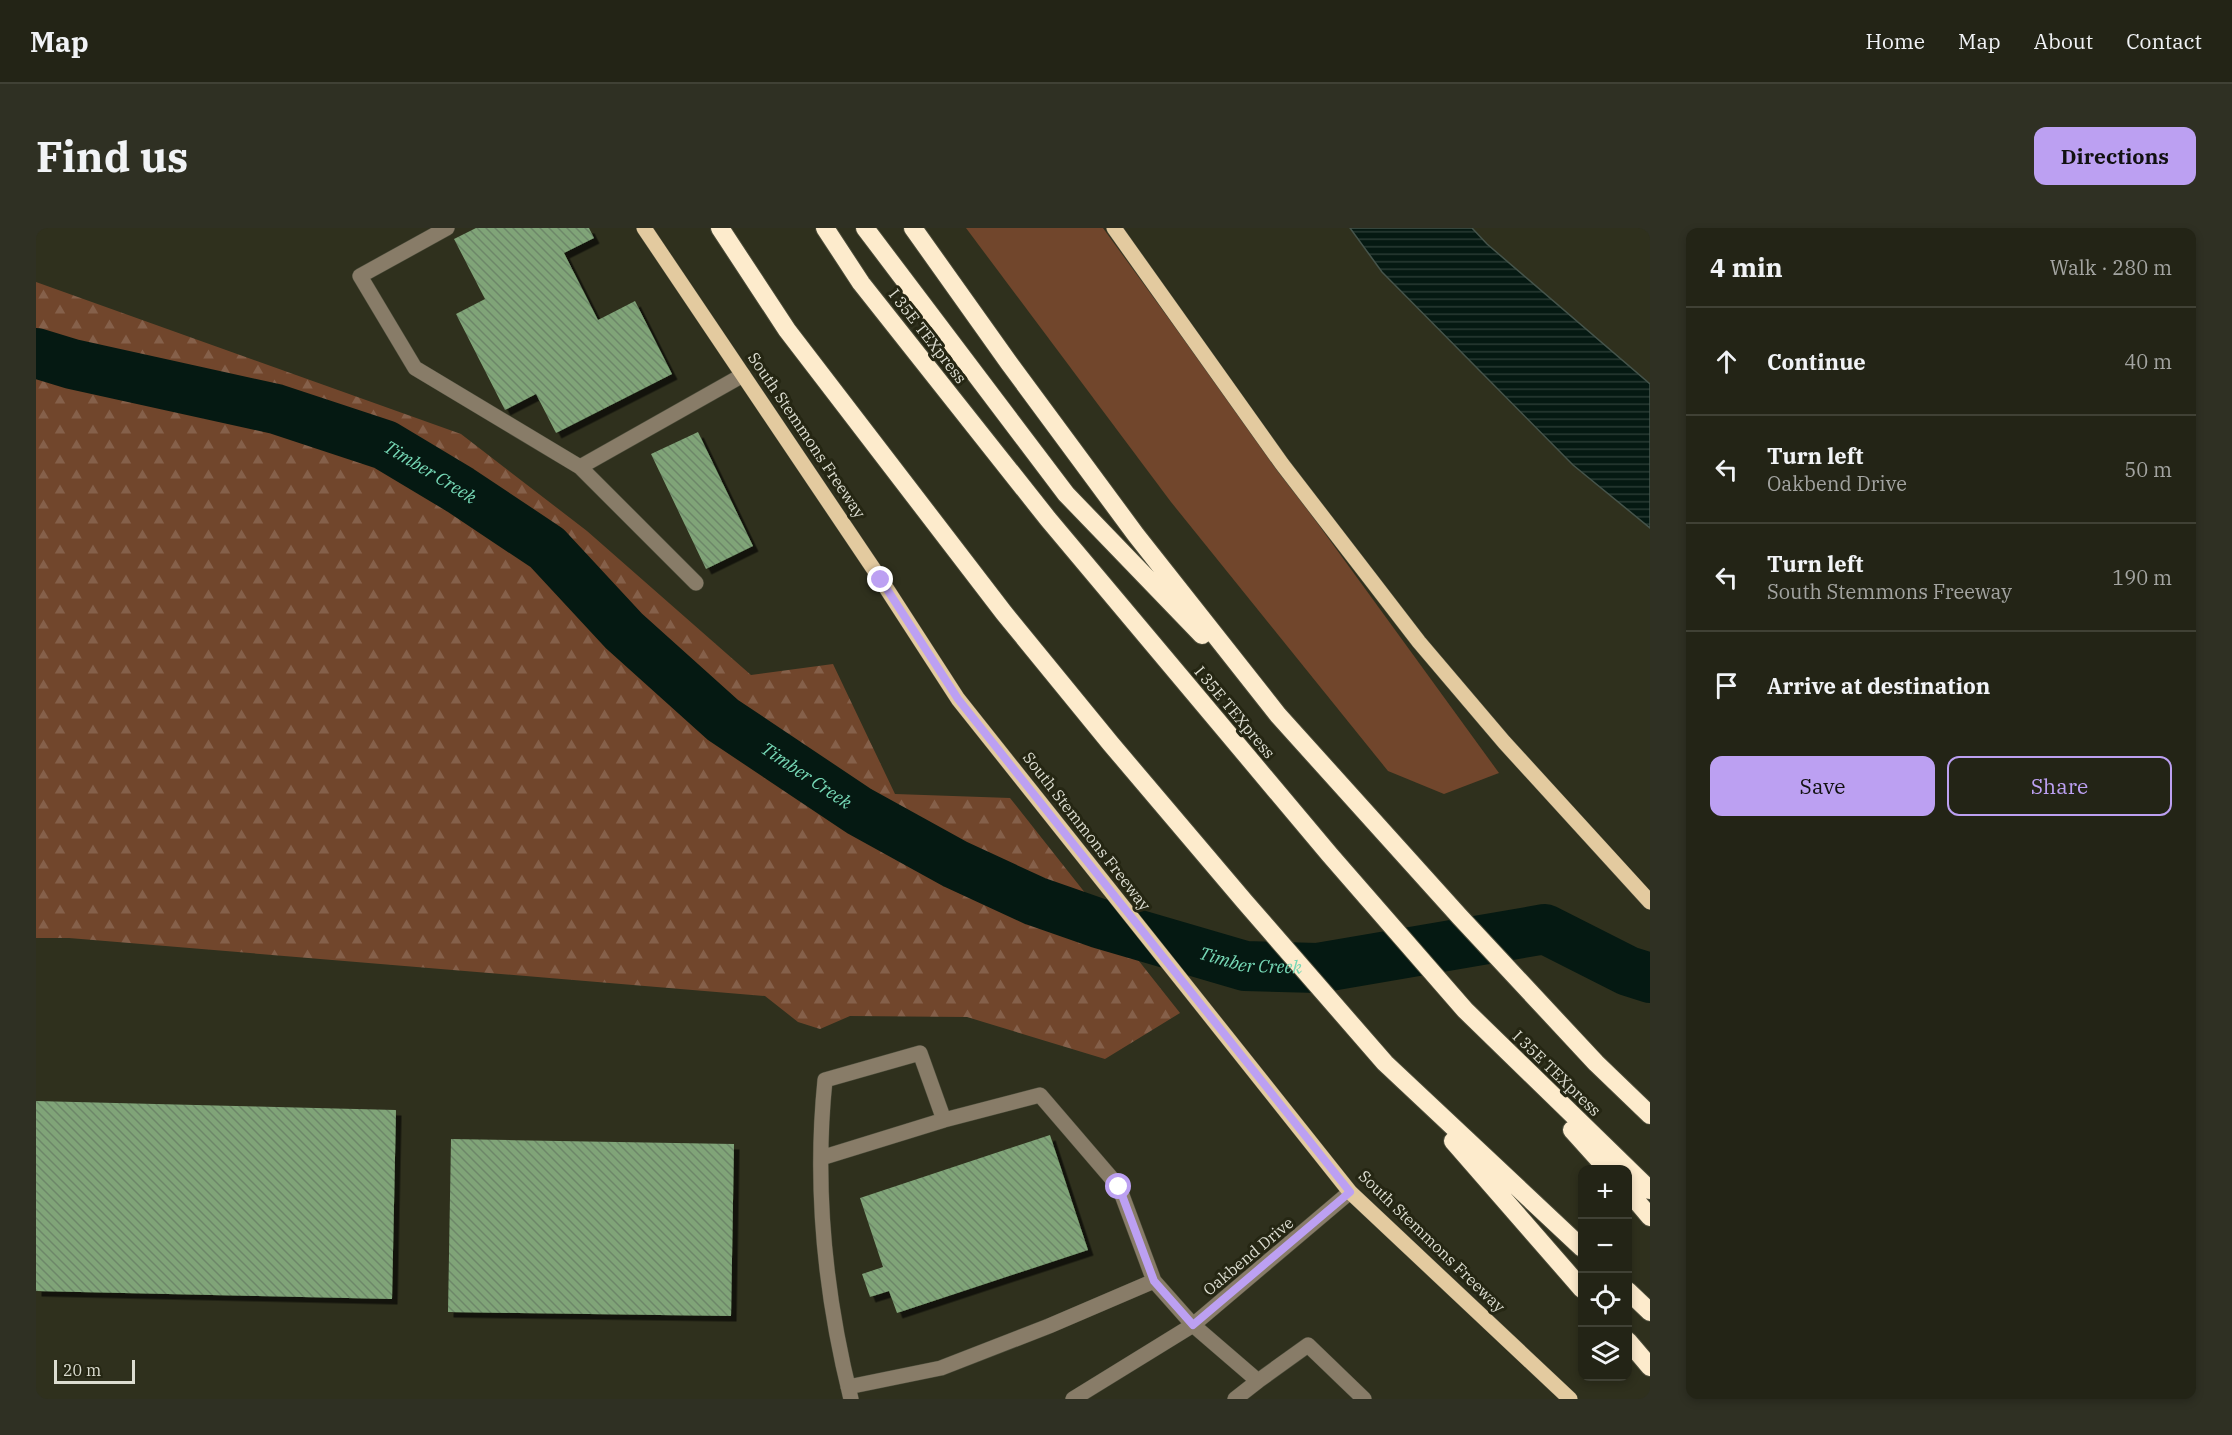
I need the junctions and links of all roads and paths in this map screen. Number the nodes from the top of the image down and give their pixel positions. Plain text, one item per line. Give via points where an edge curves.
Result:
1 (447, 228) edge
2 (644, 228) edge
3 (720, 228) edge
4 (825, 228) edge
5 (865, 228) edge
6 (913, 228) edge
7 (1114, 228) edge
8 (743, 375) junction
9 (580, 467) junction
10 (696, 583) dead end
11 (1278, 715) junction
12 (1650, 902) edge
13 (1465, 1010) junction
14 (1385, 1063) junction
15 (1596, 1063) junction
16 (1650, 1103) edge
17 (1650, 1115) edge
18 (944, 1120) junction
19 (821, 1158) junction
20 (1604, 1165) edge
21 (1650, 1190) edge
22 (1350, 1192) junction
23 (1632, 1196) edge
24 (1650, 1217) edge
25 (1578, 1244) edge
26 (1154, 1281) junction
27 (1578, 1284) edge
28 (1632, 1295) edge
29 (1650, 1312) edge
30 (1193, 1325) junction
31 (1632, 1346) edge
32 (1650, 1367) edge
33 (1258, 1381) junction
34 (849, 1393) edge
35 (1073, 1399) edge
36 (1235, 1399) edge
37 (1364, 1399) edge
38 (1570, 1399) edge

1 - 9 street via 360,276 415,368
2 - 8 main road, South Stemmons Freeway
3 - 14 highway via 787,330 1004,613
4 - 13 highway, I 35E TEXpress via 876,301 1048,519
5 - 11 highway via 1066,494
6 - 11 highway via 1136,536
7 - 12 main road via 1282,464 1419,642
8 - 9 street
8 - 22 main road, South Stemmons Freeway via 958,699
9 - 10 street
11 - 15 highway
13 - 20 highway
13 - 21 highway, I 35E TEXpress
14 - 25 highway
14 - 27 highway
15 - 16 highway
15 - 17 highway
18 - 19 street
18 - 19 street via 920,1053 825,1080
18 - 26 street via 1041,1095 1119,1187
19 - 34 street via 825,1263
22 - 30 street, Oakbend Drive
22 - 38 main road, South Stemmons Freeway
23 - 24 highway
26 - 30 street
26 - 34 street via 941,1368
28 - 29 highway
30 - 33 street
30 - 35 street, Oakbend Drive
31 - 32 highway
33 - 36 street
33 - 37 street via 1308,1345

